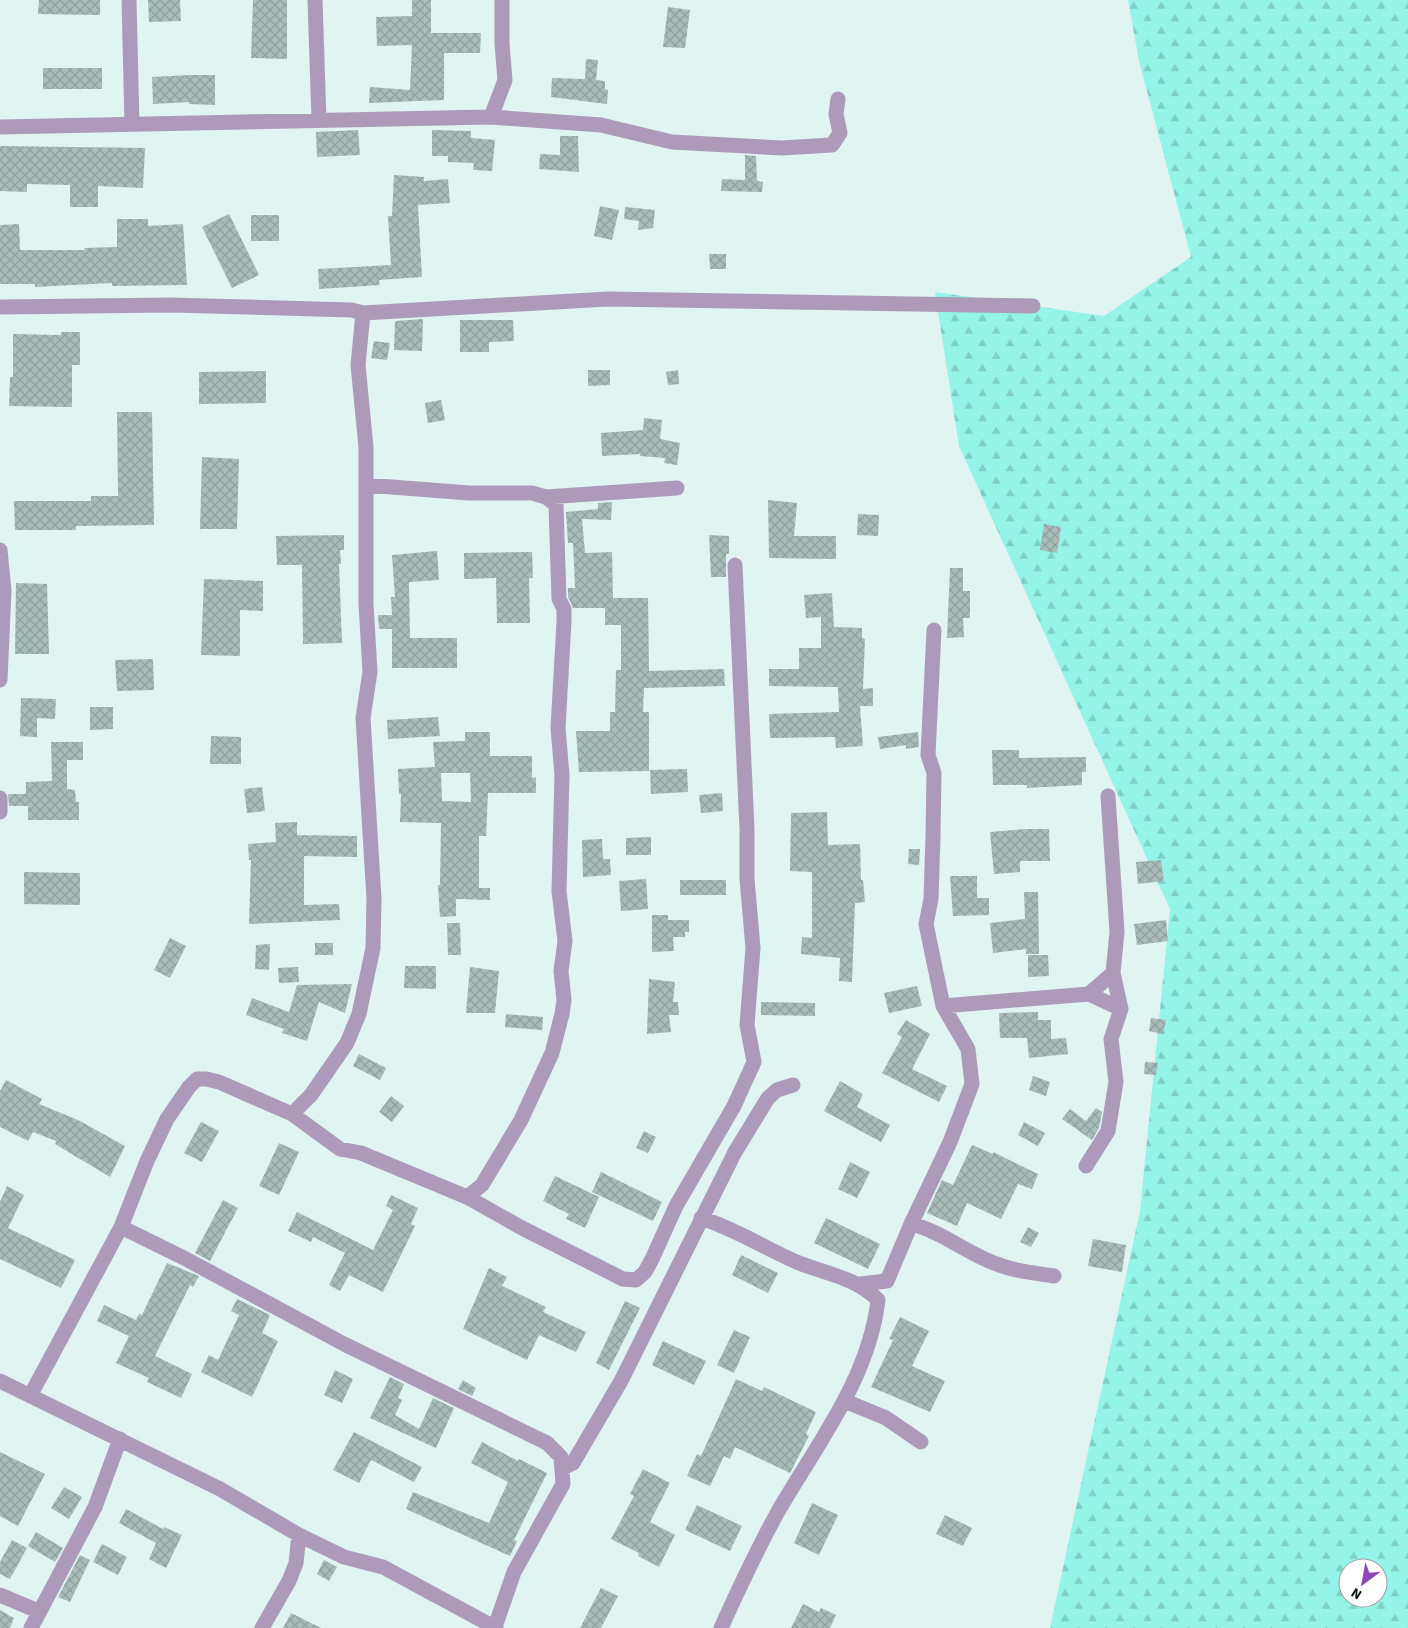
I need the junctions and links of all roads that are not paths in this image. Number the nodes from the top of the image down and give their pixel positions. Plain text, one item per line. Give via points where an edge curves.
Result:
1 (129, 0) edge
2 (315, 0) edge
3 (502, 0) edge
4 (838, 99) dead end
5 (491, 117) junction
6 (319, 120) junction
7 (132, 124) junction
8 (0, 127) edge
9 (1033, 306) dead end
10 (0, 307) edge
11 (363, 313) junction
12 (366, 485) junction
13 (677, 488) dead end
14 (546, 497) junction
15 (0, 550) edge
16 (735, 564) dead end
17 (934, 630) dead end
18 (0, 680) edge
19 (1108, 796) dead end
20 (0, 798) edge
21 (0, 812) edge
22 (1113, 973) junction
23 (1089, 994) junction
24 (943, 1006) junction
25 (1121, 1009) junction
26 (793, 1085) dead end
27 (292, 1114) junction
28 (1086, 1166) dead end
29 (467, 1197) junction
30 (701, 1218) junction
31 (911, 1224) junction
32 (121, 1227) junction
33 (1054, 1276) dead end
34 (887, 1281) junction
35 (860, 1284) junction
36 (878, 1300) junction
37 (0, 1381) edge
38 (30, 1396) junction
39 (845, 1401) junction
40 (120, 1439) junction
41 (921, 1442) dead end
42 (563, 1468) junction
43 (298, 1535) junction
44 (0, 1595) edge
45 (38, 1611) junction
46 (31, 1628) edge
47 (262, 1628) edge
48 (495, 1628) edge
49 (721, 1628) edge

1 - 7 street
2 - 6 street
3 - 5 street via 506,80
4 - 5 street via 836,114 840,133 832,145 782,148 672,142 601,125
5 - 6 street
6 - 7 street
7 - 8 street
9 - 11 street via 608,299
10 - 11 street via 285,306
11 - 12 street via 358,365 364,407
12 - 14 street via 469,494 532,493
12 - 27 street via 366,604 370,672 363,718 374,898 373,948 359,1014 347,1043 311,1095
13 - 14 street
14 - 29 street via 556,505 559,599 564,609 558,728 562,775 559,891 565,940 561,971 564,1000 552,1053 521,1120 482,1185
15 - 18 street via 4,591
16 - 29 street via 747,879 753,948 747,1025 754,1062 734,1106 676,1206 645,1272 636,1280 623,1279
17 - 24 street via 928,756 934,774 933,836 931,899 926,924
19 - 22 street via 1117,932
20 - 21 street
22 - 23 street
22 - 25 street
23 - 24 street
23 - 25 street
24 - 31 street via 968,1049 972,1084 950,1142
25 - 28 street via 1111,1039 1116,1082 1108,1131
26 - 30 street via 777,1090 768,1098
27 - 29 street via 340,1148 361,1153
27 - 32 street via 219,1082 197,1079 167,1119
30 - 35 street via 799,1262
30 - 42 street via 603,1413 573,1463
31 - 33 street via 924,1227 993,1263 1013,1270
31 - 34 street
32 - 38 street
32 - 42 street via 344,1344 547,1443 561,1457
34 - 35 street
34 - 36 street
35 - 36 street
36 - 39 street via 873,1330
37 - 38 street
38 - 40 street
39 - 41 street via 886,1418
39 - 49 street via 779,1511
40 - 43 street via 220,1489
40 - 45 street via 95,1507
42 - 48 street via 563,1484 514,1572
43 - 47 street via 296,1562 289,1581
43 - 48 street via 344,1557 383,1567
44 - 45 street
45 - 46 street

